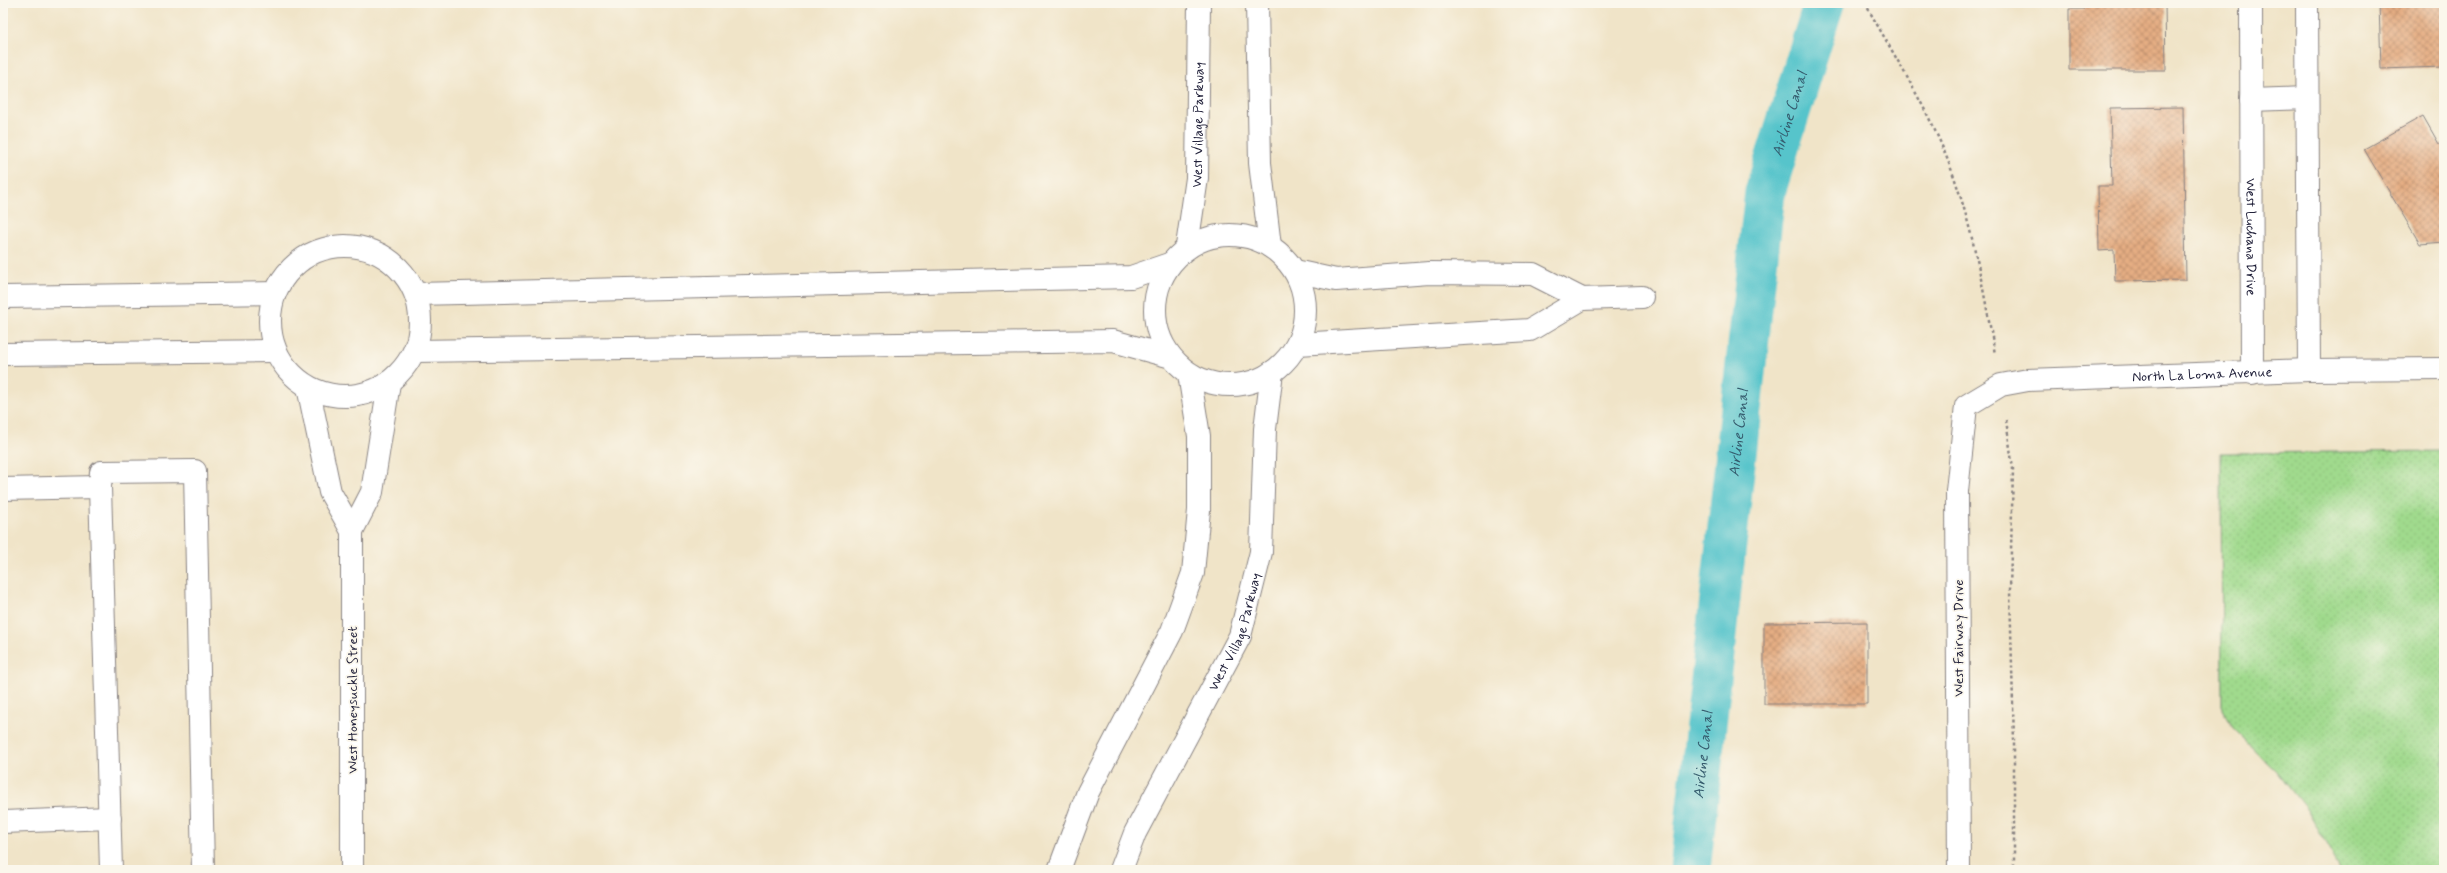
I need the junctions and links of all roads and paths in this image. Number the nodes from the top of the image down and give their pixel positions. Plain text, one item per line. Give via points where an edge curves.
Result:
1 (1199, 3) edge
2 (1257, 3) edge
3 (2251, 3) edge
4 (2307, 3) edge
5 (2307, 98) junction
6 (2251, 100) junction
7 (1187, 246) junction
8 (1270, 246) junction
9 (1169, 264) junction
10 (1295, 271) junction
11 (275, 293) junction
12 (416, 294) junction
13 (3, 297) edge
14 (1642, 297) dead end
15 (1582, 299) junction
16 (1298, 344) junction
17 (274, 351) junction
18 (415, 351) junction
19 (3, 354) edge
20 (1171, 357) junction
21 (2444, 369) edge
22 (2309, 370) junction
23 (1272, 372) junction
24 (2252, 373) junction
25 (1189, 374) junction
26 (389, 383) junction
27 (308, 387) junction
28 (1966, 406) joint
29 (100, 486) junction
30 (3, 489) edge
31 (352, 531) junction
32 (110, 818) junction
33 (3, 822) edge
34 (111, 870) edge
35 (203, 870) edge
36 (352, 870) edge
37 (1059, 870) edge
38 (1121, 870) edge
39 (1959, 870) edge

1 - 7 street, West Village Parkway via 1197,178
2 - 8 street via 1260,163
3 - 6 street, West Luchana Drive
4 - 5 street
5 - 6 street
5 - 22 street
6 - 24 street, West Luchana Drive
7 - 8 street via 1209,236 1234,234 1258,239
7 - 9 street
8 - 10 street via 1279,252
9 - 12 street via 1131,277
9 - 20 street via 1158,286 1154,310 1158,335
10 - 15 street via 1336,280 1429,273 1533,274
10 - 16 street via 1305,295 1305,320
11 - 12 street via 285,276 308,256 329,247 347,246 381,254 396,264
11 - 13 street
11 - 17 street via 270,330
12 - 18 street via 421,310 421,328
14 - 15 street
15 - 16 street via 1530,330
16 - 23 street via 1283,365
17 - 19 street
17 - 27 street via 296,378
18 - 20 street via 1113,341
18 - 26 street via 402,371
20 - 25 street
21 - 22 street, North La Loma Avenue
22 - 24 street, North La Loma Avenue
23 - 25 street via 1262,379 1237,386 1212,384
23 - 38 street, West Village Parkway via 1266,429 1261,552 1240,636 1135,833
24 - 28 street, North La Loma Avenue via 2028,380 2001,385
25 - 37 street via 1199,436 1199,510 1193,573 1172,631 1088,792
26 - 27 street via 366,395 348,397 329,395
26 - 31 street, West Honeysuckle Street via 372,492
27 - 31 street, West Honeysuckle Street via 330,492
28 - 39 street, West Fairway Drive via 1957,491
29 - 30 street
29 - 32 street
29 - 35 street via 101,472 195,471
31 - 36 street, West Honeysuckle Street
32 - 33 street
32 - 34 street

